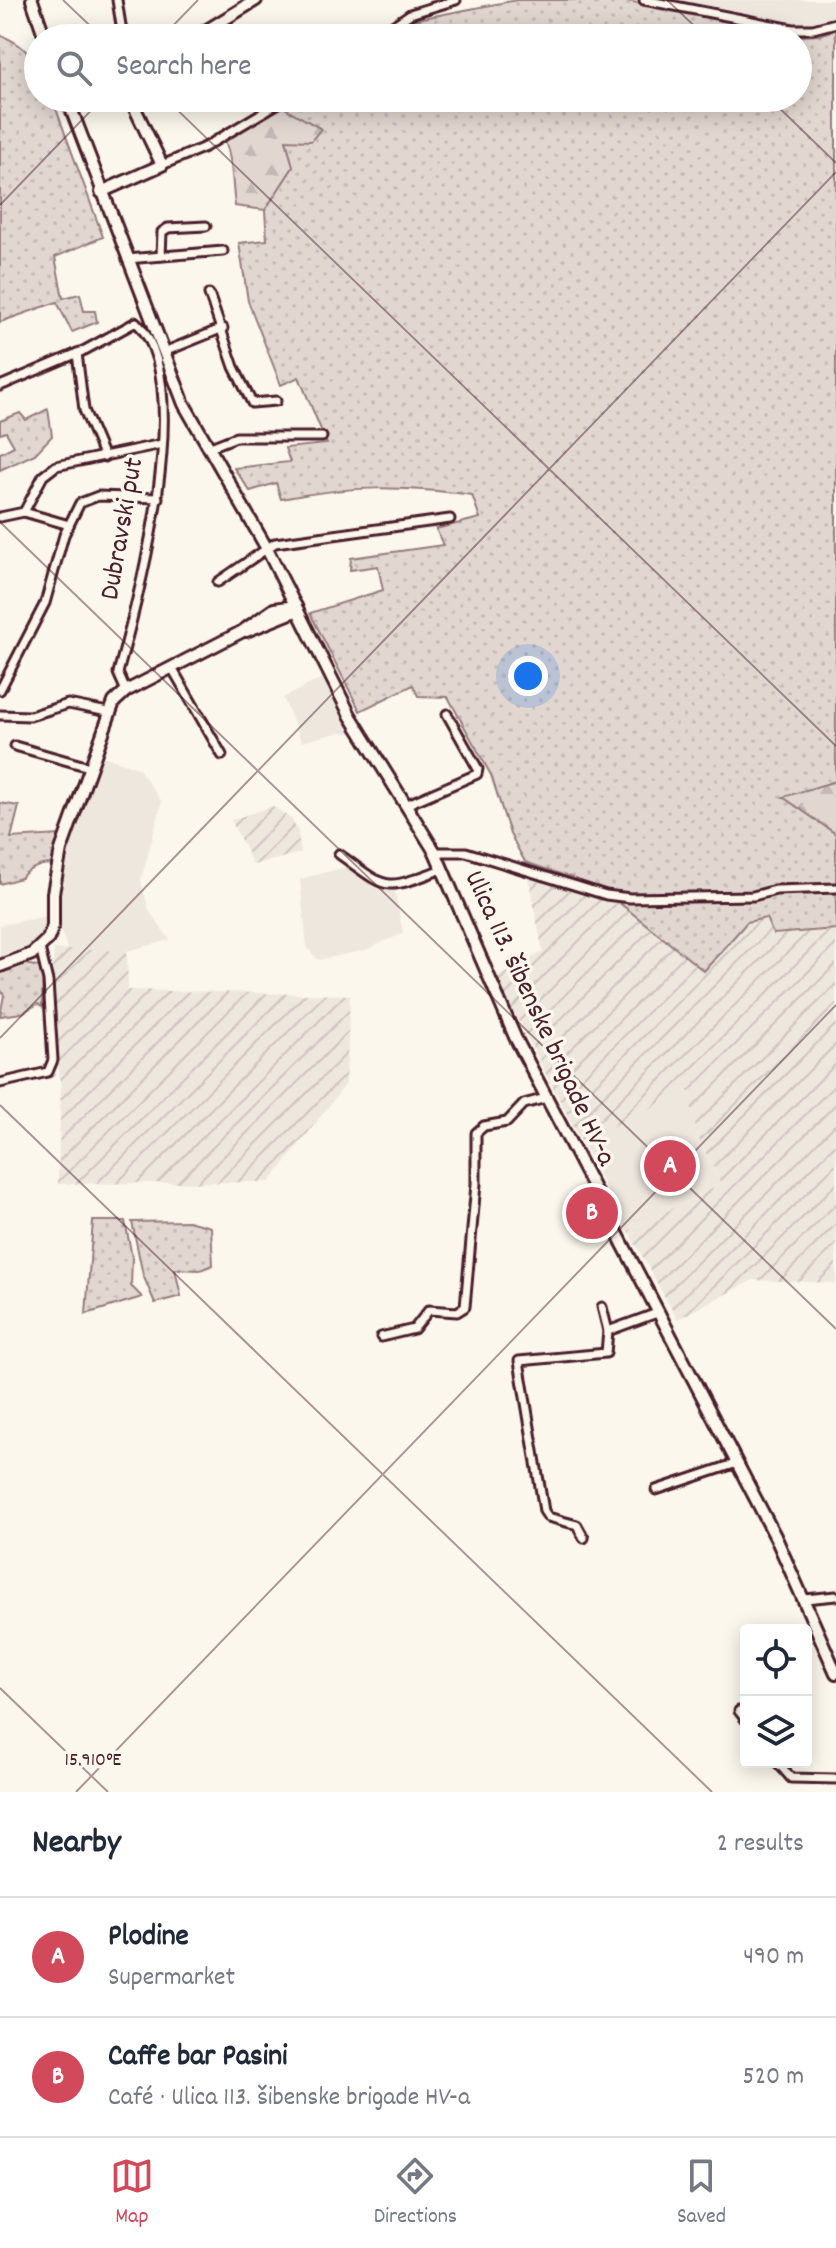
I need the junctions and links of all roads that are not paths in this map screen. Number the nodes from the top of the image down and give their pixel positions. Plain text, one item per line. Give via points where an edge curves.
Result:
1 (32, 0) edge
2 (117, 0) edge
3 (256, 0) edge
4 (456, 0) edge
5 (644, 0) edge
6 (836, 23) edge
7 (40, 24) edge
8 (121, 24) edge
9 (217, 24) edge
10 (395, 24) edge
11 (767, 24) edge
12 (812, 29) edge
13 (72, 112) edge
14 (137, 112) edge
15 (264, 112) edge
16 (162, 165) junction
17 (101, 192) junction
18 (206, 226) dead end
19 (223, 251) dead end
20 (161, 256) junction
21 (127, 259) junction
22 (209, 294) dead end
23 (223, 328) junction
24 (164, 352) junction
25 (77, 353) junction
26 (0, 386) edge
27 (276, 401) dead end
28 (322, 437) dead end
29 (162, 444) junction
30 (208, 448) junction
31 (104, 457) junction
32 (158, 498) junction
33 (24, 512) junction
34 (0, 517) edge
35 (450, 519) dead end
36 (69, 525) junction
37 (266, 547) junction
38 (280, 574) junction
39 (218, 582) dead end
40 (297, 608) junction
41 (274, 609) junction
42 (241, 632) junction
43 (172, 668) junction
44 (0, 690) edge
45 (126, 691) junction
46 (108, 712) junction
47 (447, 714) dead end
48 (0, 715) edge
49 (15, 746) dead end
50 (222, 755) dead end
51 (89, 767) junction
52 (408, 804) junction
53 (435, 852) junction
54 (339, 854) dead end
55 (442, 869) junction
56 (836, 888) edge
57 (40, 948) junction
58 (0, 966) edge
59 (0, 1083) edge
60 (546, 1098) junction
61 (602, 1307) dead end
62 (657, 1313) junction
63 (608, 1331) junction
64 (381, 1337) dead end
65 (737, 1463) junction
66 (656, 1490) dead end
67 (584, 1538) dead end
68 (836, 1596) edge
69 (805, 1599) junction
70 (836, 1673) edge
71 (782, 1768) edge
72 (836, 1779) edge

1 - 7 main road
2 - 8 street
3 - 9 main road
4 - 10 street
5 - 11 street
6 - 12 street
13 - 17 main road, Ulica 113. šibenske brigade HV-a
14 - 16 main road
15 - 16 street
16 - 17 main road
17 - 21 main road, Ulica 113. šibenske brigade HV-a
18 - 20 street via 162,232
19 - 20 street
20 - 21 street
21 - 24 main road, Ulica 113. šibenske brigade HV-a
22 - 23 street
23 - 24 street
23 - 27 street via 252,403
24 - 30 main road, Ulica 113. šibenske brigade HV-a
25 - 26 street
25 - 29 street, Dubravski put via 127,325 136,322 141,327 159,376
25 - 31 street via 84,410
28 - 30 street via 236,437
29 - 31 street
29 - 32 street, Dubravski put
30 - 37 main road, Ulica 113. šibenske brigade HV-a
31 - 33 street via 56,466 43,476
32 - 36 street via 88,497
32 - 45 street, Dubravski put via 118,673
33 - 34 street
33 - 36 street
35 - 37 street
36 - 44 street via 45,603
37 - 38 main road, Ulica 113. šibenske brigade HV-a
37 - 39 street
38 - 40 main road, Ulica 113. šibenske brigade HV-a
38 - 41 main road
40 - 41 main road
40 - 42 main road
40 - 52 main road, Ulica 113. šibenske brigade HV-a via 350,715
41 - 42 main road
42 - 43 main road
43 - 45 main road
43 - 50 street
45 - 46 main road
46 - 48 street via 68,704 30,716
46 - 51 main road
47 - 52 street via 477,774
49 - 51 street
51 - 57 main road via 61,850 53,926
52 - 53 main road, Ulica 113. šibenske brigade HV-a
53 - 55 main road, Ulica 113. šibenske brigade HV-a
53 - 56 street via 466,852 630,898
54 - 55 street via 388,886
55 - 60 main road, Ulica 113. šibenske brigade HV-a via 480,963
57 - 58 main road
57 - 59 street via 48,981 53,1060 48,1072
60 - 62 main road, Ulica 113. šibenske brigade HV-a
60 - 64 street via 524,1104 507,1122 476,1133 465,1307 457,1312 429,1310 414,1329
61 - 63 street
62 - 63 street
62 - 65 main road, Ulica 113. šibenske brigade HV-a
63 - 67 street via 606,1353 519,1361 544,1511 577,1525
65 - 66 street
65 - 69 main road, Ulica 113. šibenske brigade HV-a
68 - 69 street
69 - 70 main road, Ulica 113. šibenske brigade HV-a
71 - 72 street via 791,1778

